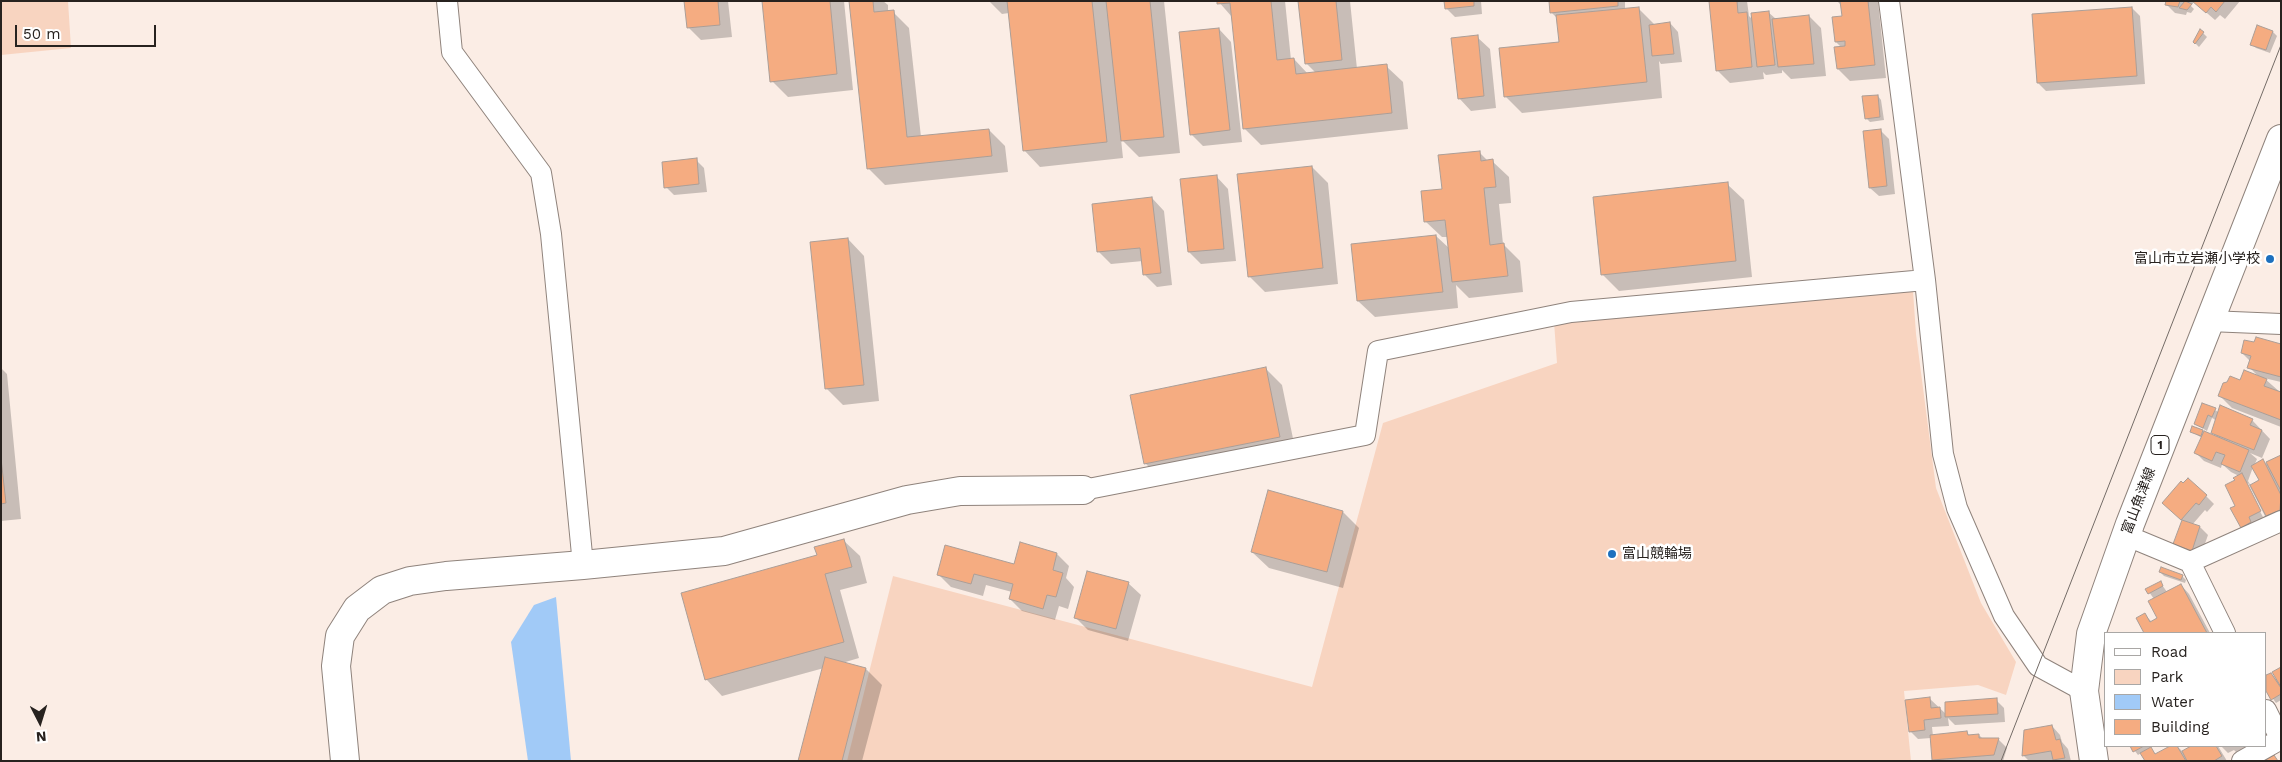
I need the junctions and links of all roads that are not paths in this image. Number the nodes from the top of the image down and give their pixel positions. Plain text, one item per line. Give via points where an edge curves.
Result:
1 (447, 1) edge
2 (1889, 1) edge
3 (2281, 138) edge
4 (1925, 280) junction
5 (2209, 321) junction
6 (2281, 324) edge
7 (1083, 490) joint
8 (2281, 521) edge
9 (2125, 535) junction
10 (2190, 562) junction
11 (583, 565) junction
12 (2225, 632) edge
13 (2084, 691) junction
14 (2267, 712) edge
15 (2281, 740) edge
16 (345, 761) edge
17 (2094, 761) edge
18 (2242, 761) edge

1 - 11 street via 452,52 541,173 551,234
2 - 4 street
3 - 5 street, 富山魚津線 / 1
4 - 7 street via 1571,312 1378,351 1365,436
4 - 13 street via 1943,454 1957,508 2004,616 2038,666
5 - 6 street
5 - 9 street, 富山魚津線 / 1
7 - 11 street via 951,493 907,500 724,551
8 - 10 street
9 - 10 street
9 - 13 street, 富山魚津線 / 1 via 2091,634
10 - 12 street
11 - 16 street via 410,581 382,590 357,609 340,636 336,666
13 - 17 street, 富山魚津線 / 1
14 - 15 street
15 - 18 street

